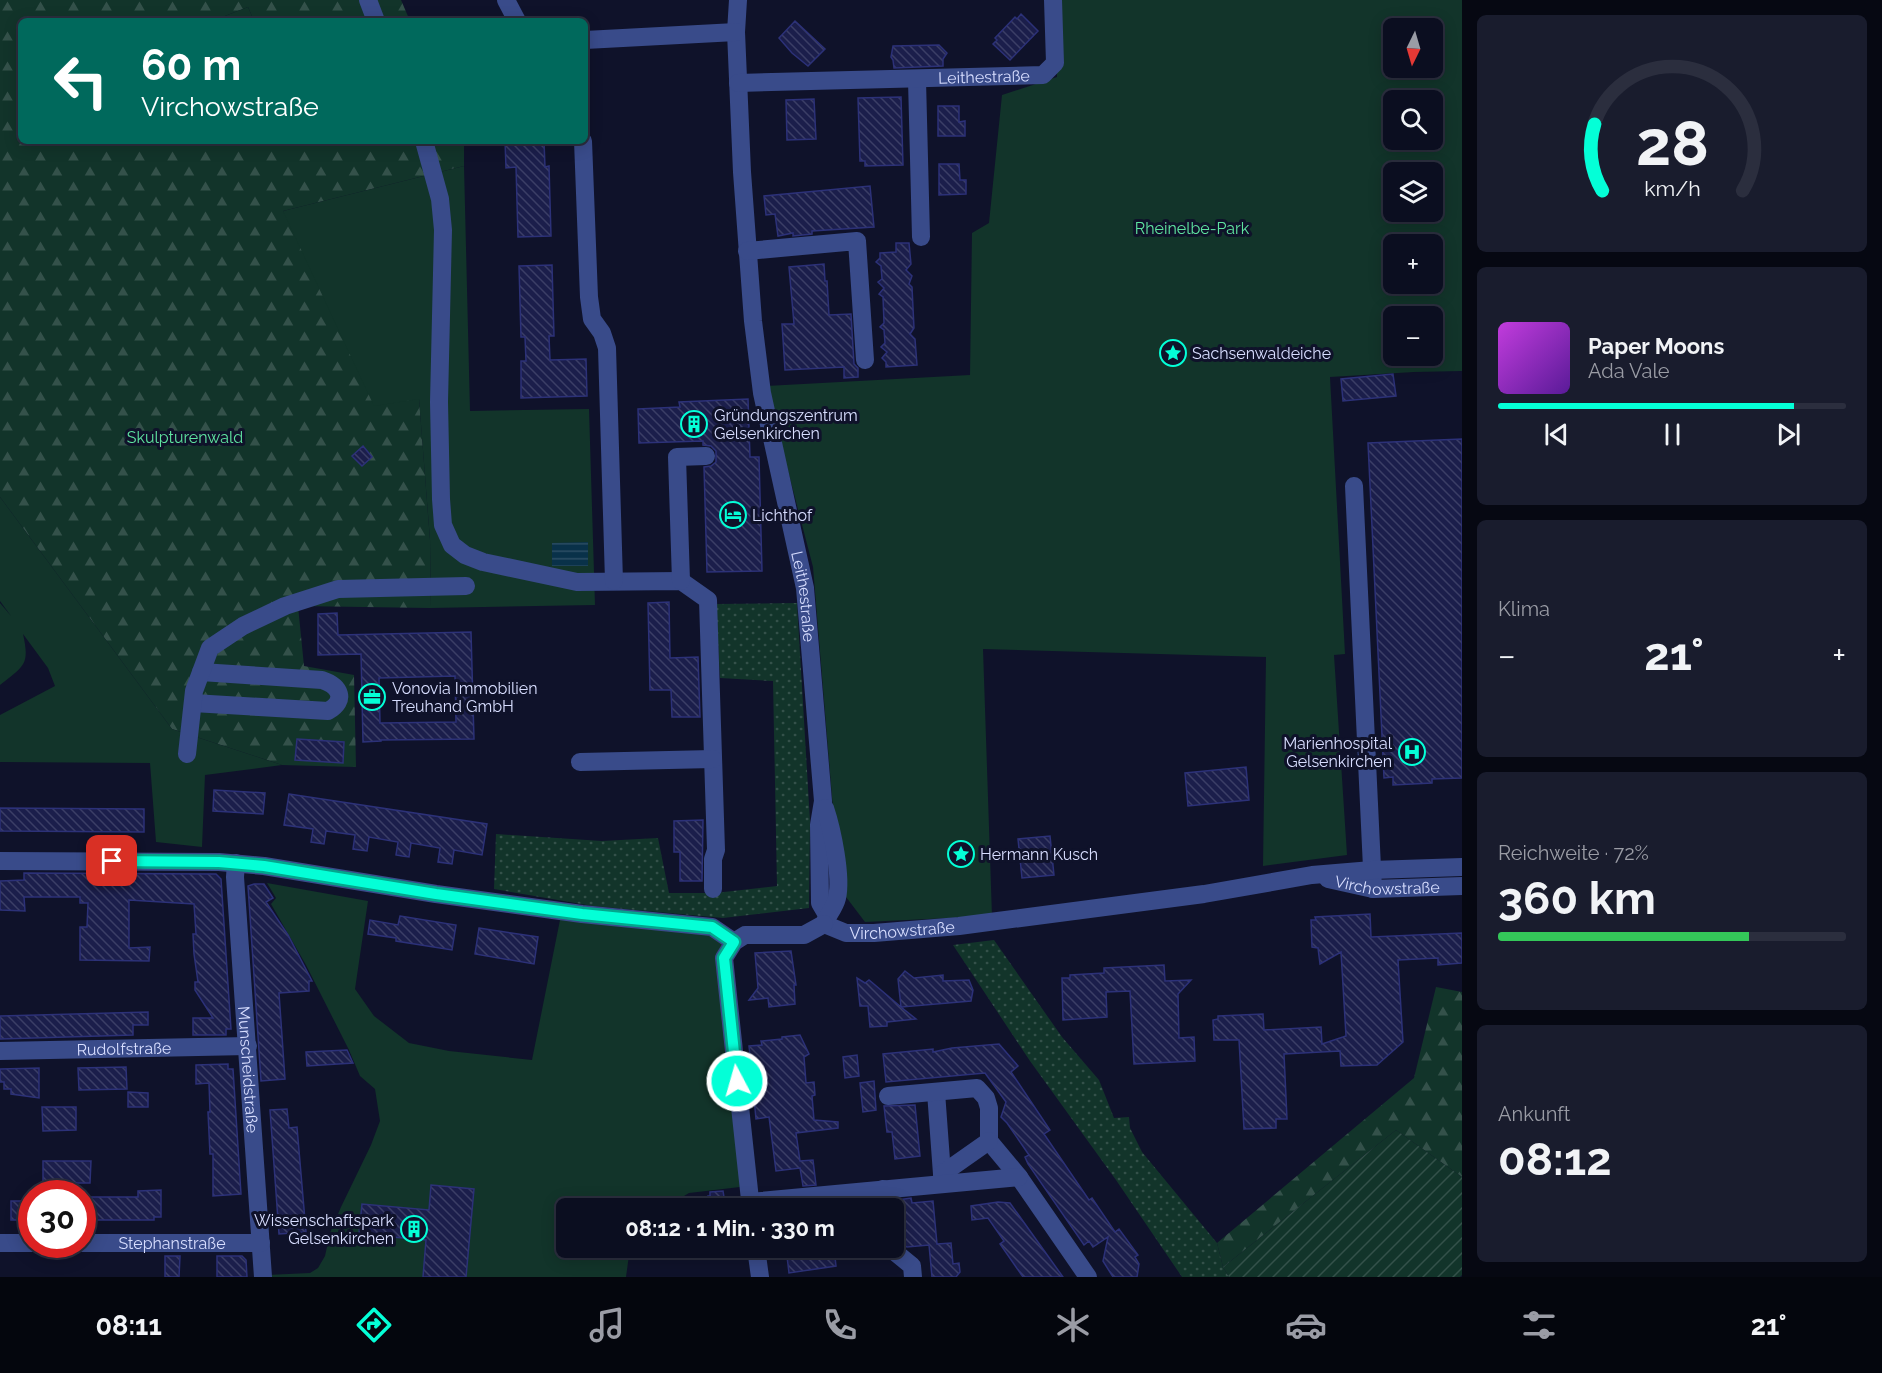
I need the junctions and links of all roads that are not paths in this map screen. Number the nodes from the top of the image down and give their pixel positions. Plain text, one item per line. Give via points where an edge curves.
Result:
1 (368, 0) edge
2 (506, 0) edge
3 (738, 0) edge
4 (1053, 0) edge
5 (375, 18) edge
6 (515, 18) edge
7 (736, 32) junction
8 (588, 40) edge
9 (917, 80) junction
10 (738, 83) junction
11 (425, 144) edge
12 (584, 144) edge
13 (921, 237) dead end
14 (747, 251) junction
15 (865, 360) dead end
16 (706, 456) dead end
17 (1354, 486) dead end
18 (681, 581) junction
19 (614, 582) junction
20 (466, 586) dead end
21 (201, 672) junction
22 (193, 703) junction
23 (187, 754) dead end
24 (713, 759) junction
25 (580, 762) dead end
26 (0, 861) edge
27 (236, 863) junction
28 (1462, 867) edge
29 (1372, 870) junction
30 (1312, 875) junction
31 (1462, 886) edge
32 (713, 889) dead end
33 (1373, 889) junction
34 (826, 920) junction
35 (734, 942) junction
36 (248, 1046) junction
37 (0, 1051) edge
38 (936, 1092) junction
39 (888, 1096) dead end
40 (989, 1141) junction
41 (1019, 1178) junction
42 (943, 1179) junction
43 (883, 1189) junction
44 (750, 1198) edge
45 (809, 1198) edge
46 (884, 1198) edge
47 (0, 1243) edge
48 (18, 1243) edge
49 (96, 1243) edge
50 (261, 1243) junction
51 (757, 1258) edge
52 (902, 1258) edge
53 (263, 1277) edge
54 (760, 1277) edge
55 (913, 1277) edge
56 (1088, 1277) edge

1 - 5 street
2 - 6 street
3 - 7 street, Leithestraße
4 - 9 street, Leithestraße via 1055,63 1043,75
7 - 8 street
7 - 10 street, Leithestraße
9 - 10 street, Leithestraße
9 - 13 street, Leithestraße
10 - 14 street, Leithestraße
11 - 19 street via 440,199 442,230 439,402 441,504 446,535 465,555 483,561 577,582
12 - 19 street via 589,297 592,319 607,348
14 - 15 street via 857,241
14 - 34 street, Leithestraße via 762,393 805,588 823,801 831,826 838,886 836,901
16 - 18 street via 677,457
17 - 29 street
18 - 19 street
18 - 24 street via 708,600
20 - 21 street via 338,589 306,599 243,626 210,648
21 - 22 street
21 - 22 street via 322,680 333,684 339,698 328,711
22 - 23 street
24 - 25 street
24 - 32 street
26 - 27 street
27 - 35 street via 570,913 712,927
27 - 36 street, Munscheidstraße
28 - 29 street, Virchowstraße
29 - 30 street, Virchowstraße
29 - 33 street
30 - 33 street, Virchowstraße
30 - 34 street, Virchowstraße via 1204,894 959,926 846,933
31 - 33 street, Virchowstraße
34 - 35 street via 804,935 745,935
35 - 44 street via 724,958
36 - 37 street, Rudolfstraße
36 - 50 street, Munscheidstraße
38 - 39 street
38 - 40 street via 977,1088 989,1108
38 - 42 street
40 - 41 street
40 - 42 street
41 - 42 street
41 - 56 street
42 - 43 street
43 - 45 street
43 - 46 street
47 - 48 street
49 - 50 street, Stephanstraße
50 - 53 street, Munscheidstraße
51 - 54 street
52 - 55 street via 912,1266

